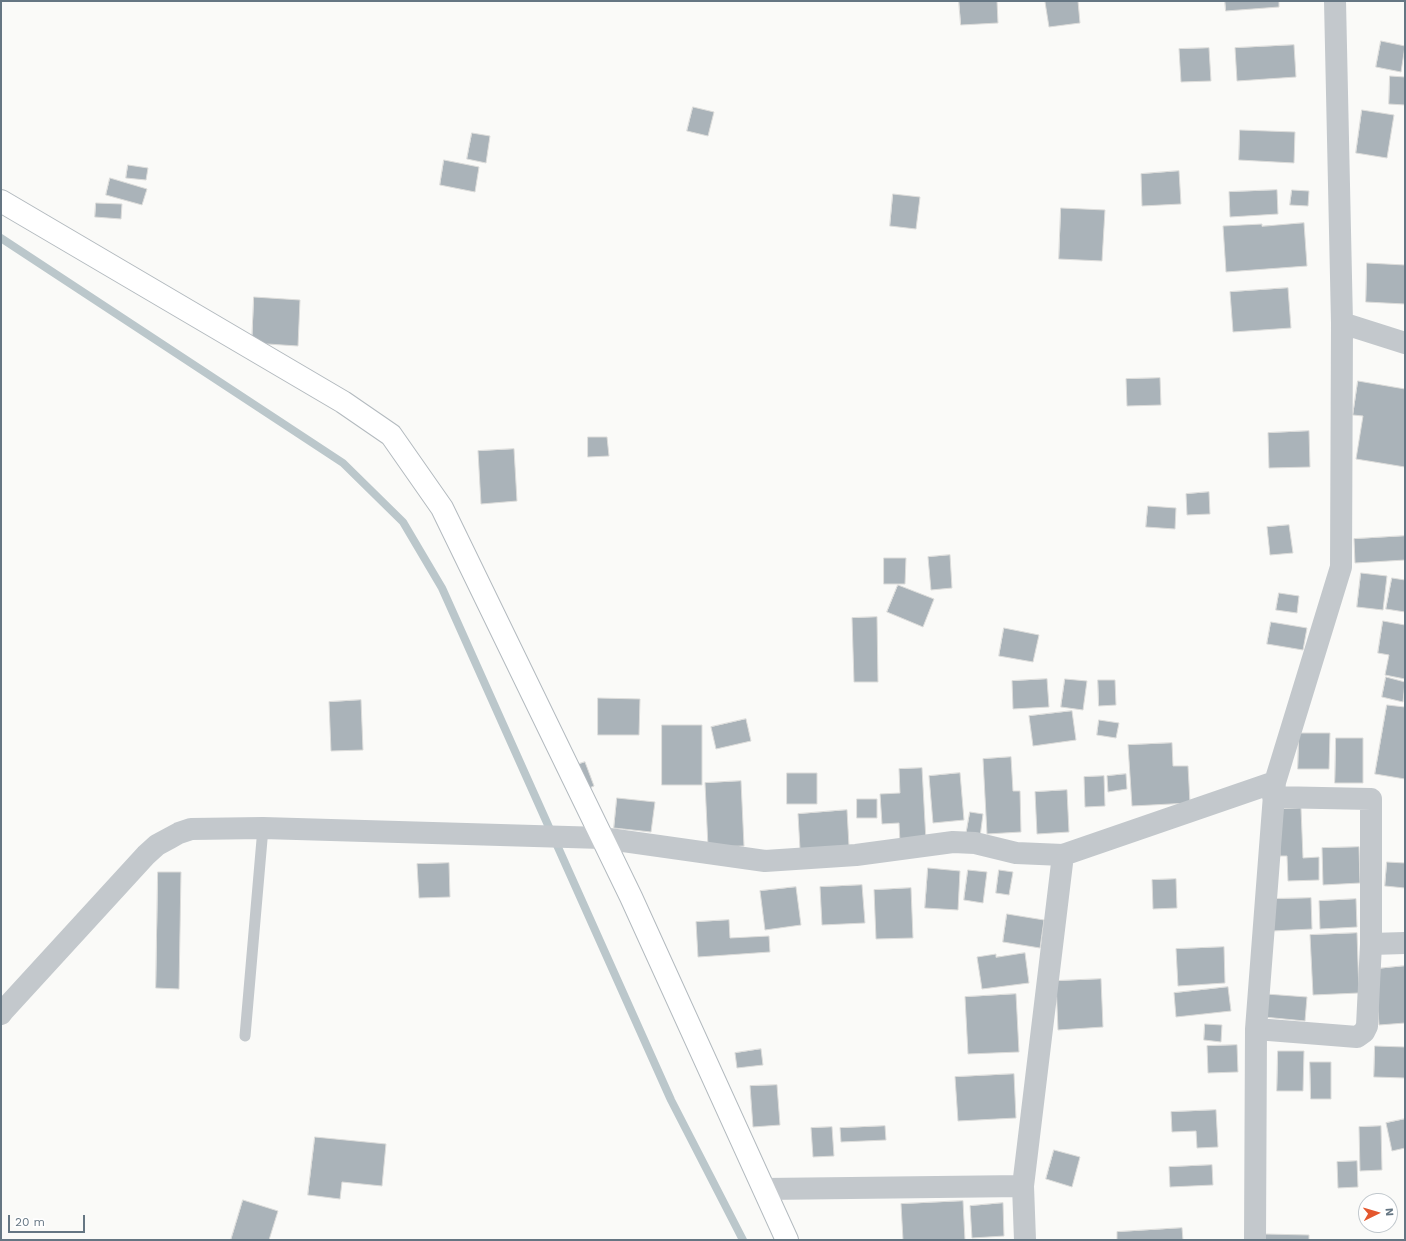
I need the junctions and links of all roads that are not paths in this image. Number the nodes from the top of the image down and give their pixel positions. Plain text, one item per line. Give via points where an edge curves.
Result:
1 (1335, 1) edge
2 (1, 201) edge
3 (1342, 323) junction
4 (1405, 343) edge
5 (1274, 790) junction
6 (264, 828) junction
7 (602, 838) junction
8 (1062, 855) junction
9 (1405, 943) edge
10 (1371, 944) junction
11 (1, 1014) edge
12 (1256, 1029) junction
13 (245, 1036) dead end
14 (1024, 1186) junction
15 (764, 1189) junction
16 (787, 1240) edge
17 (1025, 1240) edge
18 (1255, 1240) edge

1 - 3 street
2 - 7 street via 343,402 391,435 442,508
3 - 4 street
3 - 5 street via 1341,567
5 - 8 street
5 - 10 street via 1371,799
5 - 12 street
6 - 7 street
6 - 11 street via 191,830 179,833 157,845
6 - 13 lane
7 - 8 street via 765,861 856,855 953,842 975,843 1016,853
7 - 15 street
8 - 14 street
9 - 10 street
10 - 12 street via 1367,1026 1362,1034 1357,1037
12 - 18 street
14 - 15 street
14 - 17 street
15 - 16 street

